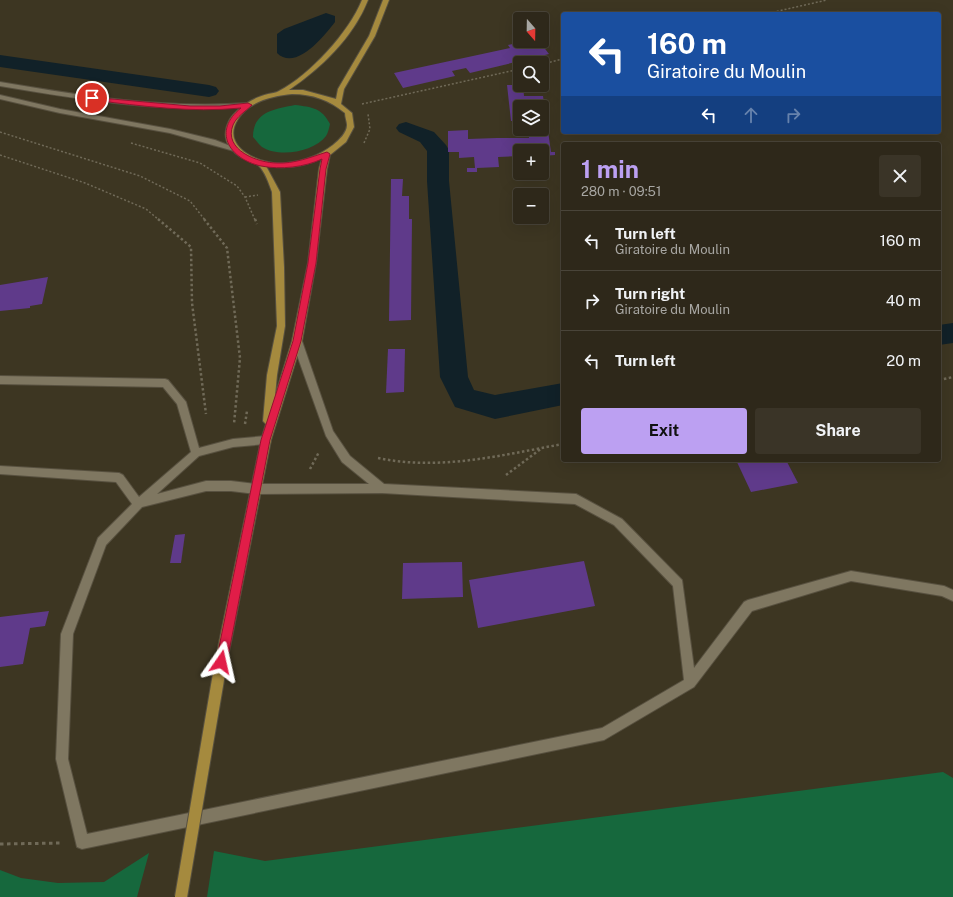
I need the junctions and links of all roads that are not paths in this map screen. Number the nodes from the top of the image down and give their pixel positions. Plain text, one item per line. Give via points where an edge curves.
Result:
1 (365, 0) edge
2 (386, 0) edge
3 (0, 84) edge
4 (282, 93) junction
5 (0, 97) edge
6 (248, 105) junction
7 (342, 105) junction
8 (234, 148) junction
9 (327, 154) junction
10 (261, 164) junction
11 (297, 341) junction
12 (0, 380) edge
13 (266, 440) junction
14 (196, 453) junction
15 (0, 470) edge
16 (382, 488) junction
17 (256, 489) junction
18 (138, 504) junction
19 (953, 596) edge
20 (690, 683) junction
21 (181, 897) edge

1 - 4 main road via 351,29 312,69
2 - 7 main road via 372,36 341,89
3 - 6 main road via 159,106 207,108
4 - 6 main road
4 - 7 main road via 303,92 323,95
5 - 8 main road via 60,111 148,126
6 - 8 main road via 230,126 228,137
7 - 9 main road via 348,111 351,122 349,134 341,145
8 - 10 main road via 245,158
9 - 10 main road via 295,165
9 - 11 main road via 312,263
10 - 13 main road via 276,192 281,318
11 - 13 main road
11 - 16 main road via 330,433 346,460
12 - 14 main road via 165,383 181,402
13 - 14 main road via 237,442
13 - 17 main road
14 - 18 main road
15 - 18 main road via 118,478
16 - 17 main road
16 - 20 main road via 576,499 618,522 678,584
17 - 18 main road via 206,486
17 - 21 main road, bridge via 221,662
18 - 20 main road via 102,542 67,634 62,759 82,842 604,734
19 - 20 main road via 944,591 851,576 748,606

